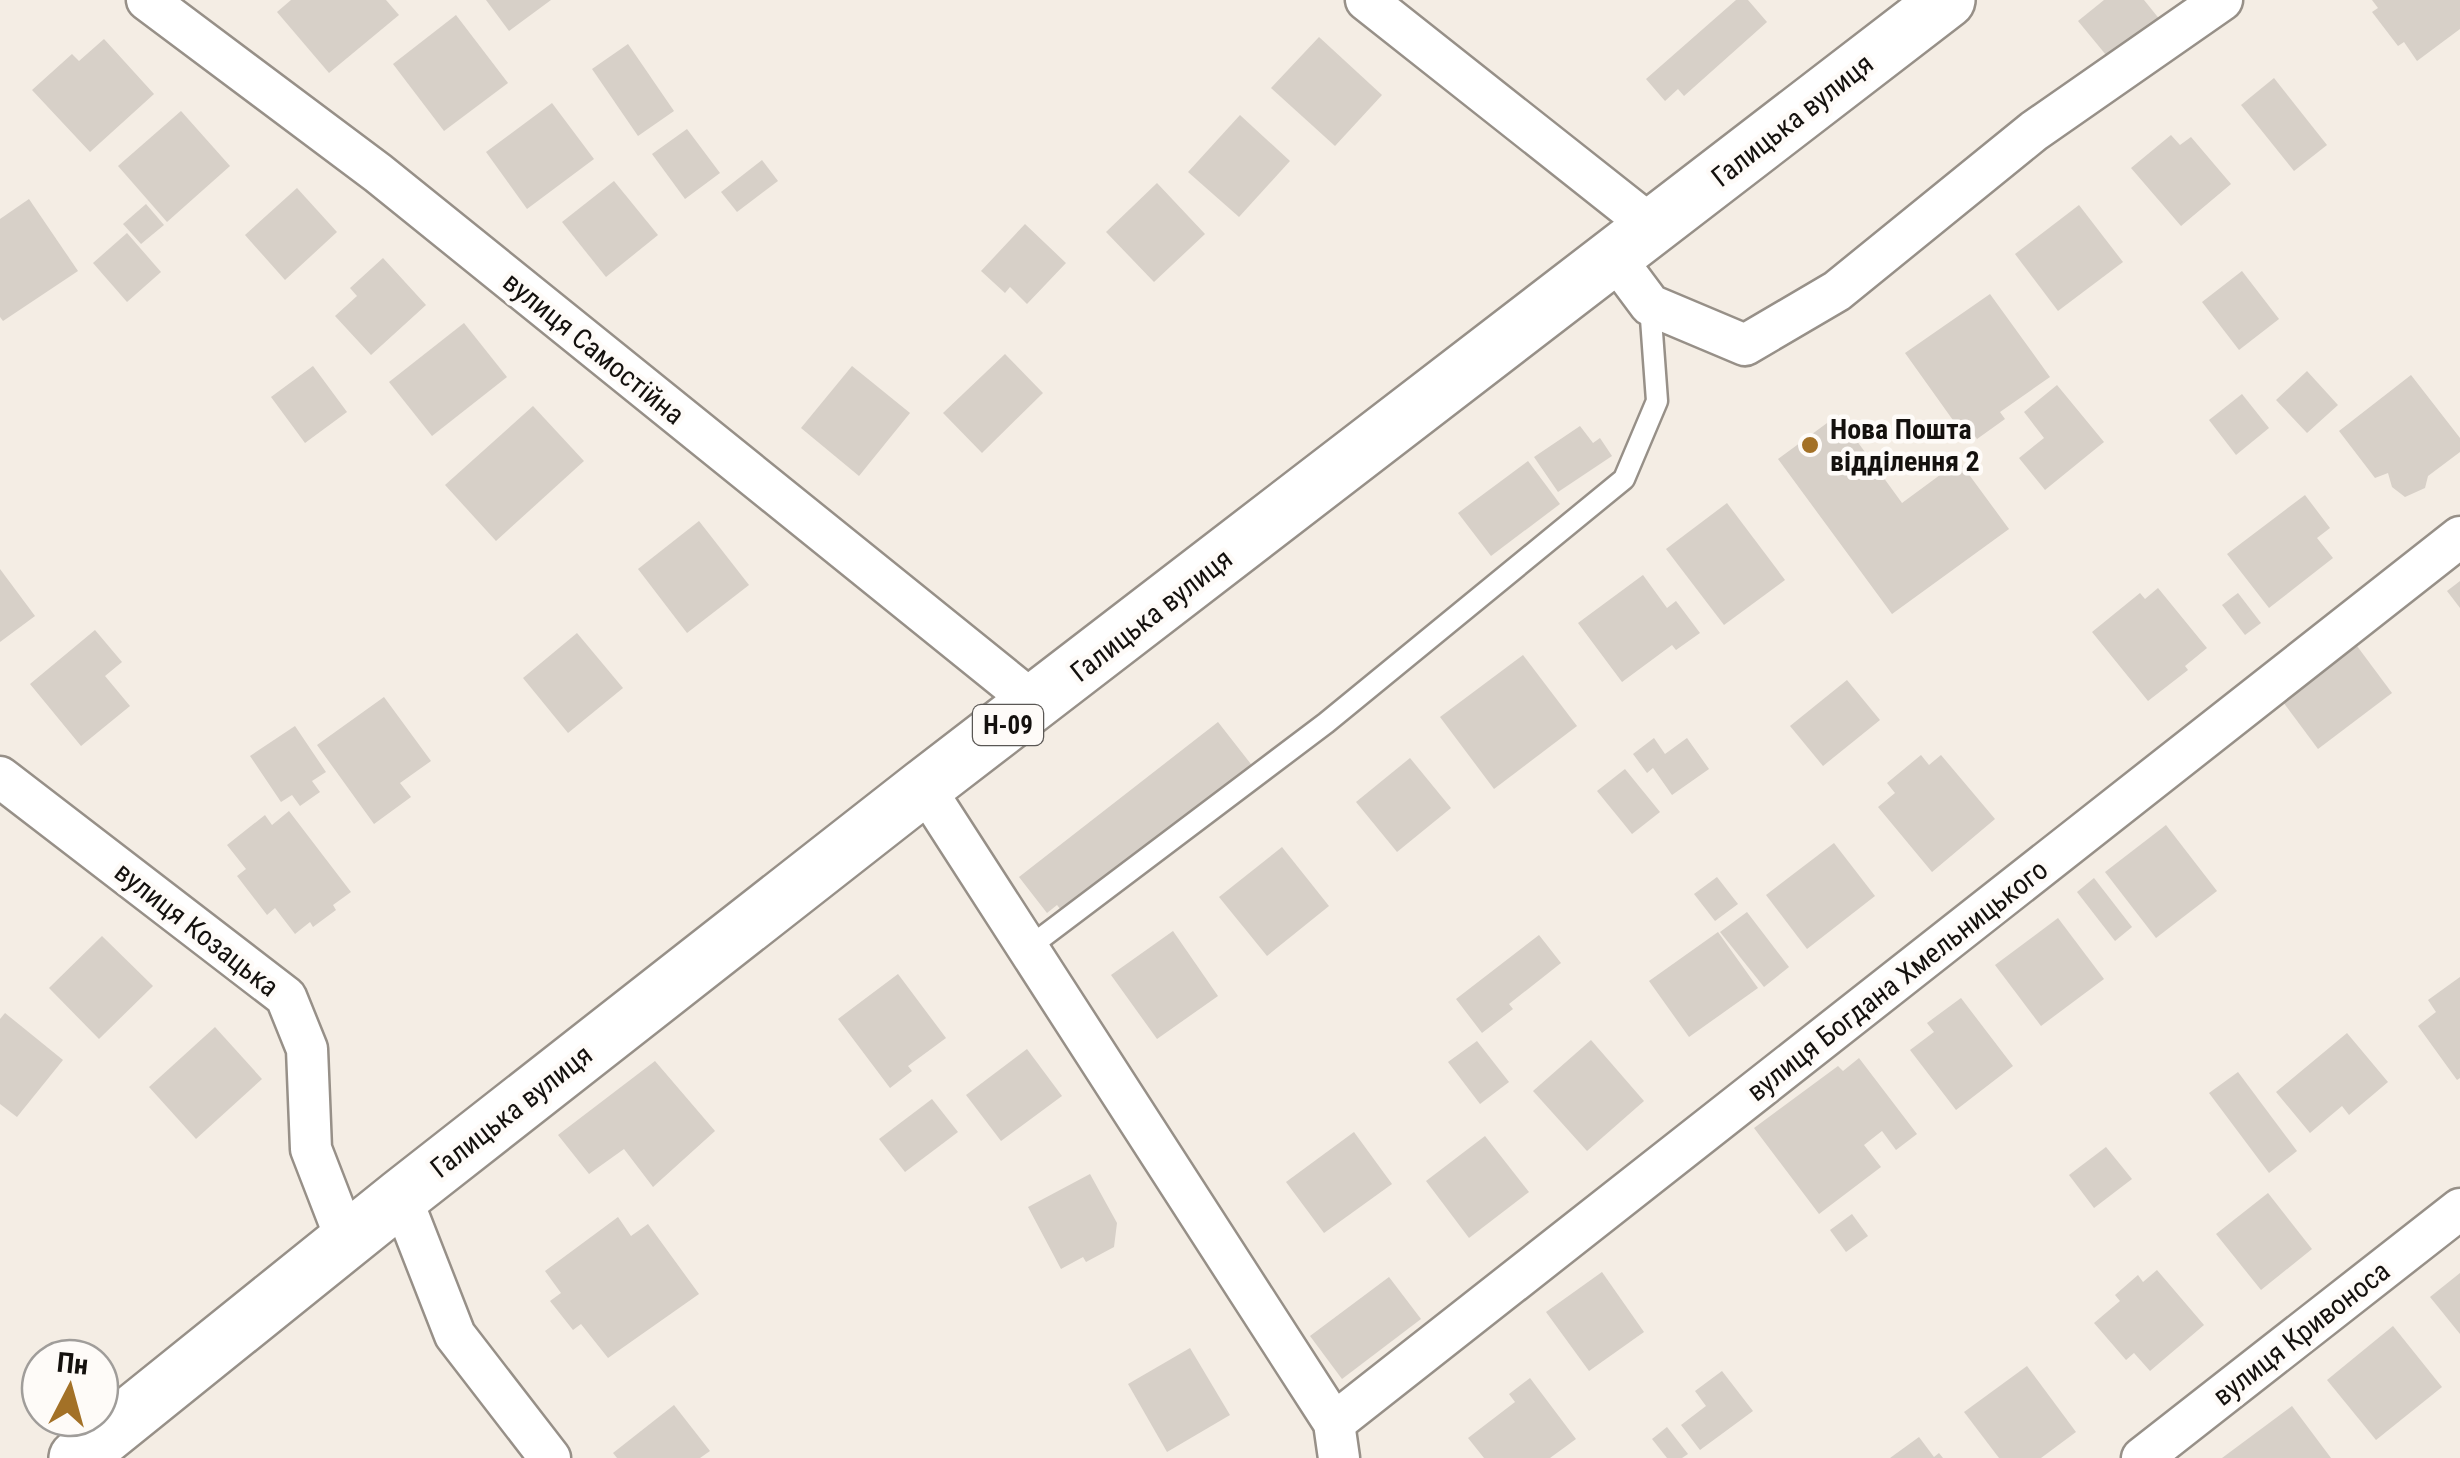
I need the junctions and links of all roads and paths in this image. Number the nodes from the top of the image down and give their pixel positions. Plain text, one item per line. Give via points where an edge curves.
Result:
1 (147, 0) edge
2 (1366, 0) edge
3 (1947, 0) edge
4 (2222, 0) edge
5 (1634, 243) junction
6 (1650, 305) junction
7 (2460, 537) edge
8 (1036, 704) junction
9 (0, 777) edge
10 (924, 787) junction
11 (1028, 948) junction
12 (401, 1197) junction
13 (2460, 1209) edge
14 (347, 1242) junction
15 (1337, 1440) edge
16 (77, 1458) edge
17 (550, 1458) edge
18 (2142, 1458) edge

1 - 8 street, вулиця Самостійна via 378,173
2 - 5 street
3 - 5 main road, Галицька вулиця / Н-09
4 - 6 street via 2034,131 1837,292 1745,345
5 - 6 street
5 - 8 main road, Галицька вулиця / Н-09
6 - 11 lane via 1657,401 1624,479 1326,722
7 - 15 street, вулиця Богдана Хмельницького
8 - 10 main road, Галицька вулиця / Н-09
9 - 14 street, вулиця Козацька via 286,997 308,1049 311,1149
10 - 11 street
10 - 12 main road, Галицька вулиця / Н-09
11 - 15 street
12 - 14 main road, Галицька вулиця / Н-09
12 - 17 street via 455,1334
13 - 18 street, вулиця Кривоноса
14 - 16 main road, Галицька вулиця / Н-09

